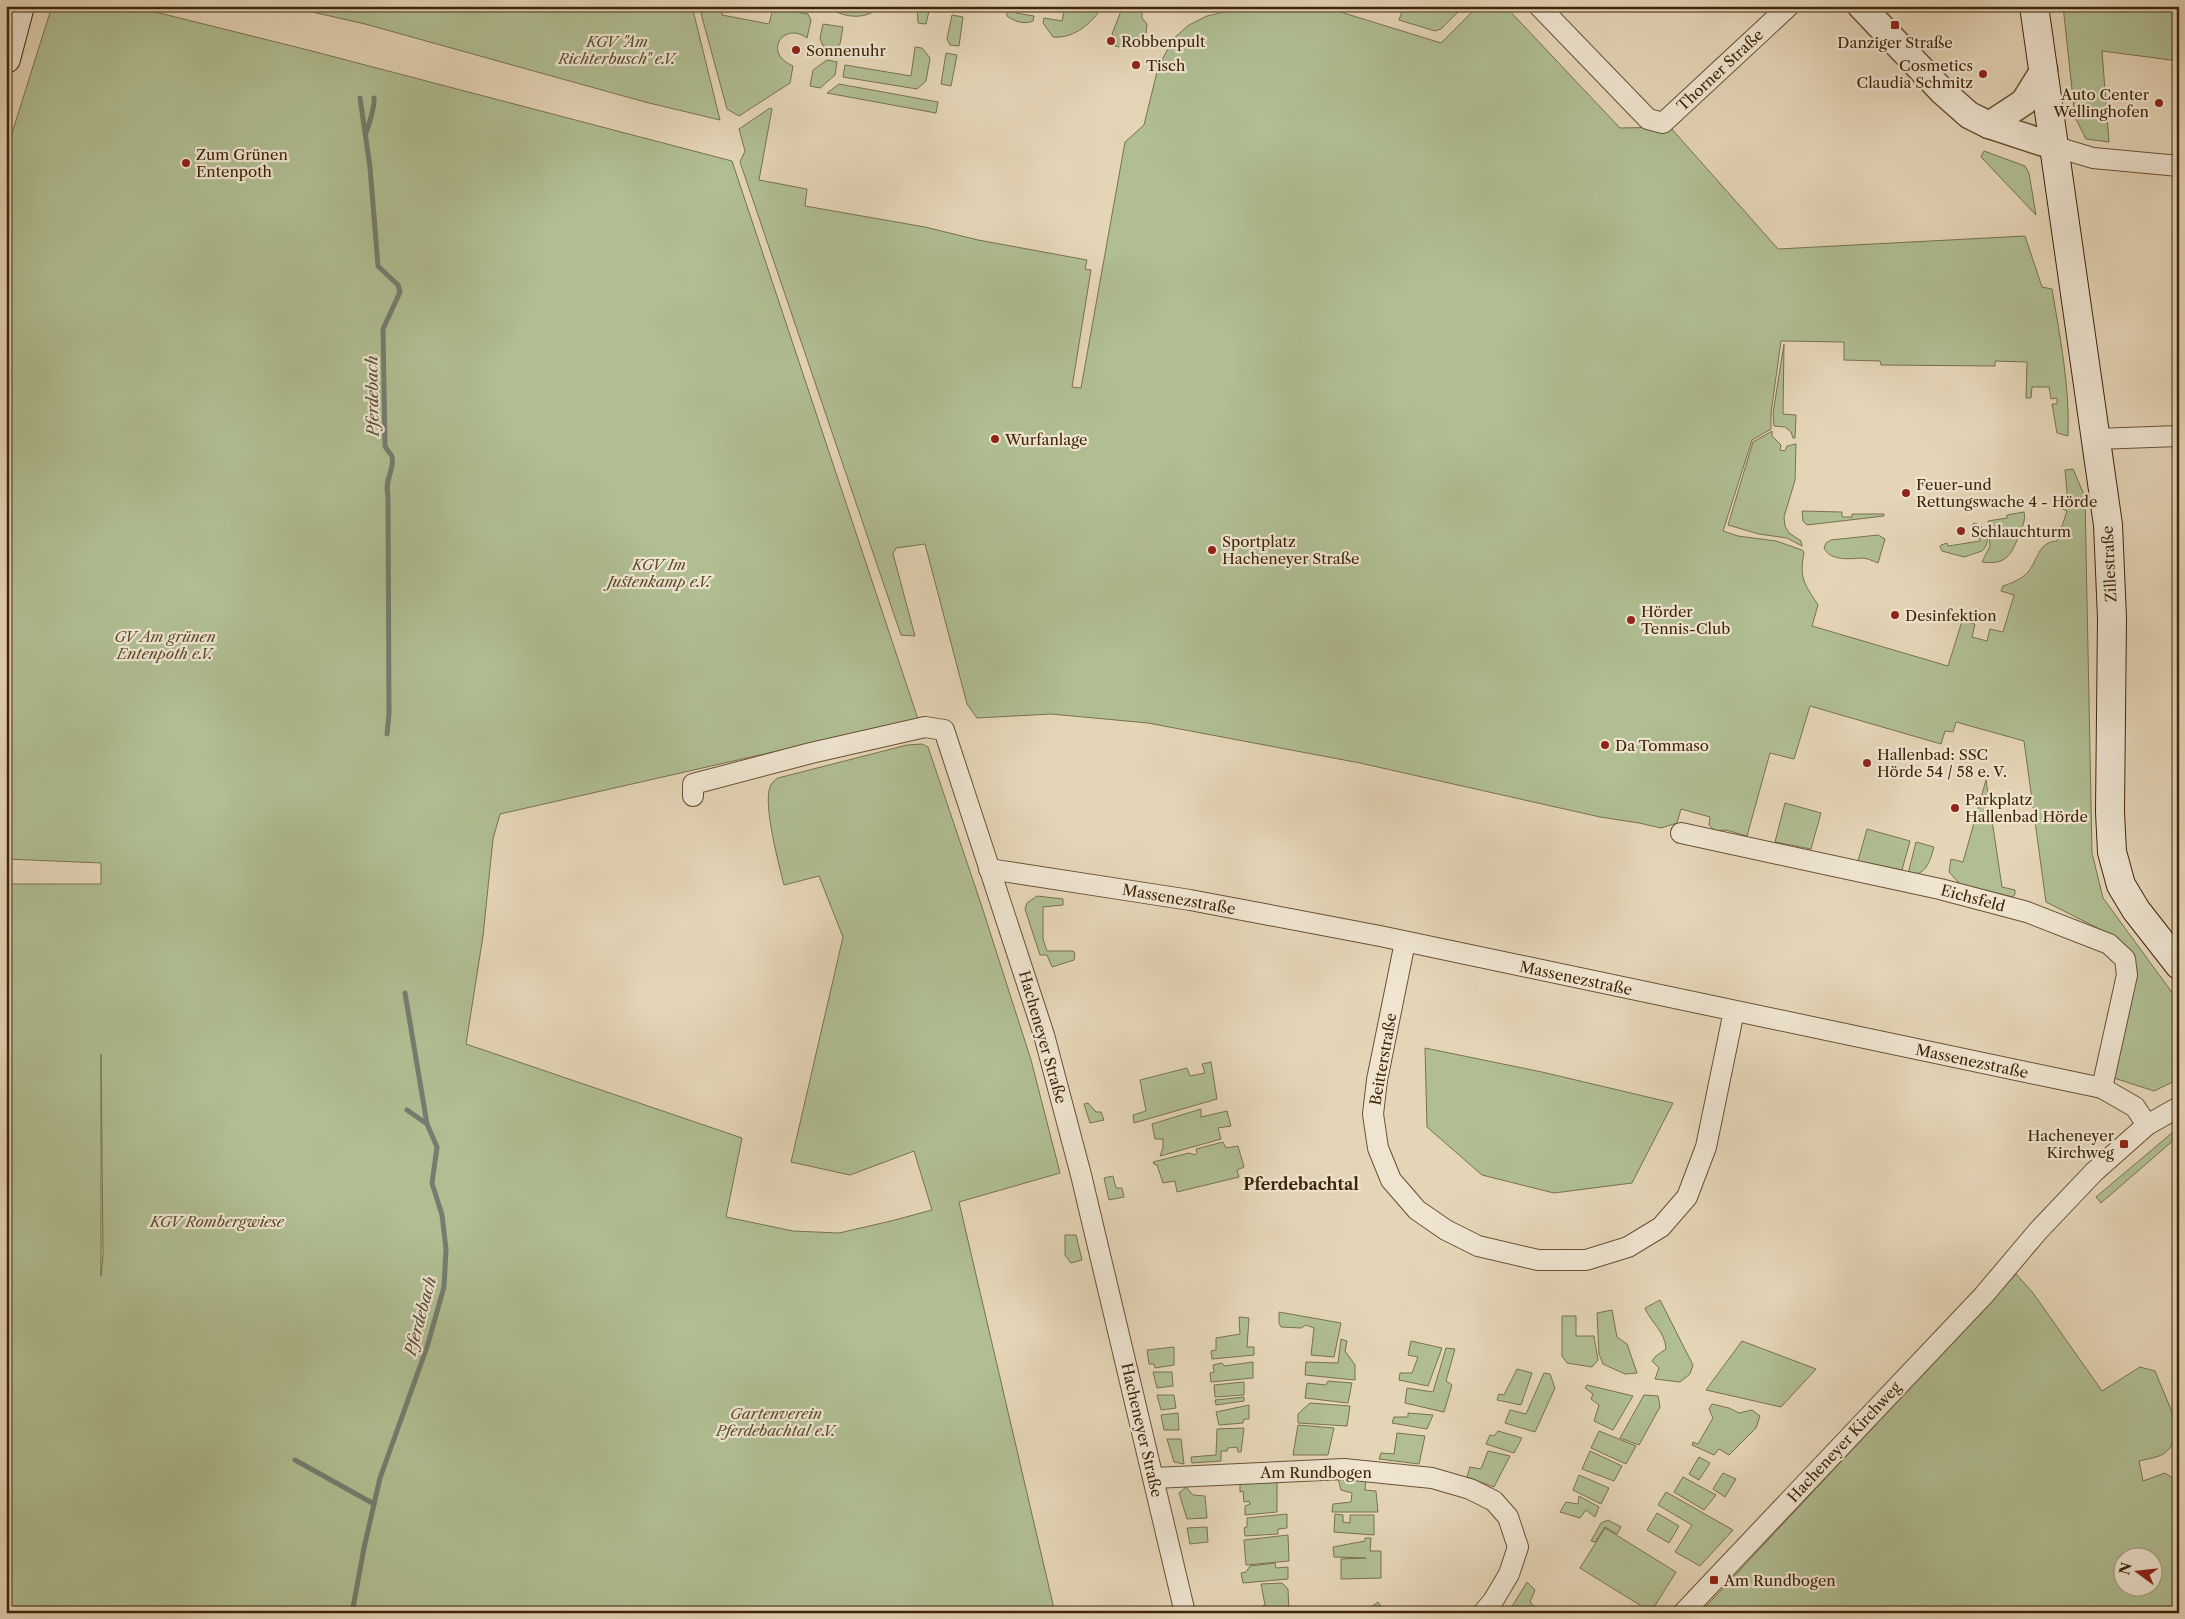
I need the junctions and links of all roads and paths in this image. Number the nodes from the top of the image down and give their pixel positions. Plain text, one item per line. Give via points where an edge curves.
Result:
1 (20, 6) edge
2 (1539, 6) edge
3 (1789, 6) edge
4 (1861, 6) edge
5 (2034, 6) edge
6 (6, 59) edge
7 (2044, 70) junction
8 (1989, 126) junction
9 (2053, 146) junction
10 (2179, 166) edge
11 (2179, 436) edge
12 (2096, 439) junction
13 (693, 796) dead end
14 (1681, 833) dead end
15 (989, 869) junction
16 (1405, 942) junction
17 (2179, 965) edge
18 (1734, 1011) junction
19 (2102, 1088) junction
20 (2179, 1107) edge
21 (2147, 1125) junction
22 (1154, 1478) junction
23 (1185, 1613) edge
24 (1483, 1613) edge
25 (1683, 1613) edge

1 - 6 main road
2 - 3 street, Thorner Straße via 1648,119 1663,123
4 - 8 street via 1943,92 1969,115
5 - 7 main road, Zillestraße
7 - 8 street via 2024,102
7 - 9 main road, Zillestraße
8 - 9 street
9 - 10 street via 2092,158
9 - 12 main road, Zillestraße
11 - 12 street
12 - 17 main road, Zillestraße via 2108,525 2112,618 2112,852 2121,885 2136,910
13 - 15 street, Hacheneyer Straße via 693,784 925,727 944,730
14 - 19 street, Eichsfeld via 1949,891 2028,912 2109,944 2125,959 2127,975
15 - 16 street, Massenezstraße via 1190,900
15 - 22 street, Hacheneyer Straße via 1044,1035 1066,1115
16 - 18 street, Massenezstraße
16 - 18 street, Beitterstraße via 1373,1114 1378,1148 1391,1180 1417,1210 1446,1230 1478,1246 1538,1260 1586,1260 1628,1247 1661,1227 1688,1197 1706,1147
18 - 19 street, Massenezstraße
19 - 21 street, Massenezstraße via 2134,1107
20 - 21 street, Hacheneyer Kirchweg
21 - 25 street, Hacheneyer Kirchweg via 2081,1186 1984,1295
22 - 23 street, Hacheneyer Straße
22 - 24 street, Am Rundbogen via 1344,1469 1432,1478 1470,1489 1494,1501 1508,1517 1518,1547 1509,1574

